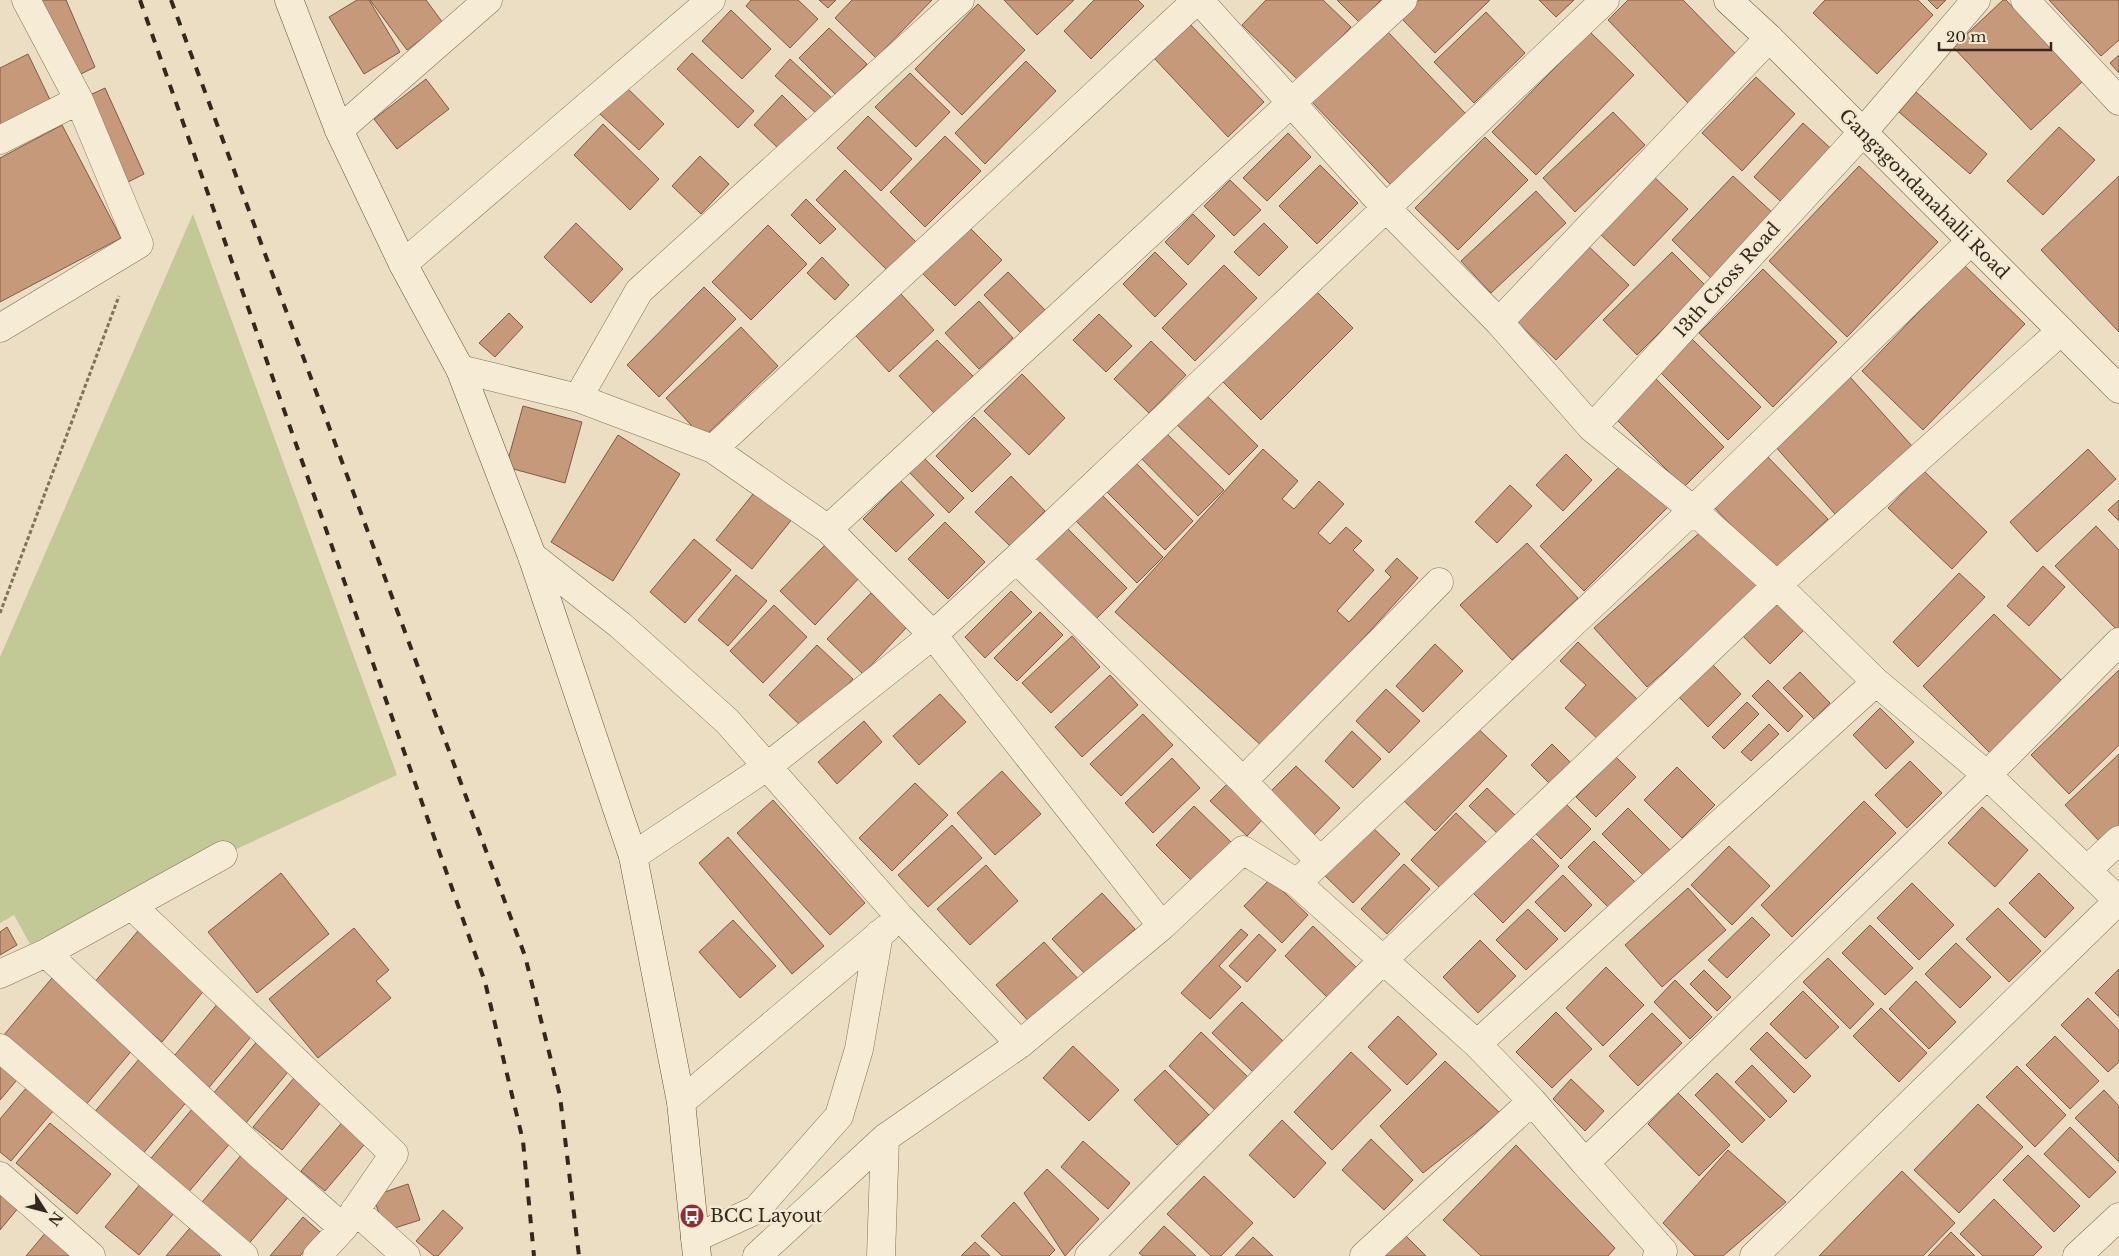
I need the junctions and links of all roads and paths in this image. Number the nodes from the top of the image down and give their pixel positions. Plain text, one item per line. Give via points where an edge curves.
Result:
1 (26, 0) edge
2 (289, 0) edge
3 (488, 0) edge
4 (711, 0) edge
5 (960, 0) edge
6 (1198, 0) edge
7 (1403, 0) edge
8 (1605, 0) edge
9 (1728, 0) edge
10 (1976, 0) edge
11 (2025, 0) edge
12 (1769, 38) junction
13 (79, 100) junction
14 (2119, 101) edge
15 (1291, 104) junction
16 (339, 130) junction
17 (1863, 132) junction
18 (0, 140) edge
19 (1386, 208) junction
20 (1971, 240) junction
21 (139, 244) junction
22 (403, 264) junction
23 (1499, 322) junction
24 (0, 328) edge
25 (2061, 331) junction
26 (460, 369) junction
27 (2119, 389) edge
28 (578, 398) junction
29 (1592, 428) junction
30 (713, 449) junction
31 (1693, 510) junction
32 (828, 529) junction
33 (532, 556) junction
34 (1016, 559) junction
35 (1439, 582) dead end
36 (1777, 585) junction
37 (0, 613) edge
38 (933, 635) junction
39 (2119, 642) edge
40 (1876, 682) junction
41 (768, 766) junction
42 (1987, 775) junction
43 (1243, 781) junction
44 (2119, 840) edge
45 (223, 855) dead end
46 (633, 856) junction
47 (1320, 861) junction
48 (2087, 870) junction
49 (1297, 883) junction
50 (2119, 901) edge
51 (132, 906) junction
52 (900, 917) junction
53 (1162, 926) junction
54 (879, 934) junction
55 (46, 953) junction
56 (1382, 961) junction
57 (0, 974) edge
58 (1020, 1044) junction
59 (1477, 1044) junction
60 (0, 1048) edge
61 (1532, 1101) junction
62 (681, 1102) junction
63 (885, 1138) junction
64 (1585, 1163) junction
65 (0, 1176) edge
66 (2119, 1217) edge
67 (349, 1219) junction
68 (696, 1247) edge
69 (1663, 1254) edge
70 (91, 1256) edge
71 (244, 1256) edge
72 (316, 1256) edge
73 (406, 1256) edge
74 (757, 1256) edge
75 (881, 1256) edge
76 (1088, 1256) edge
77 (1364, 1256) edge
78 (1754, 1256) edge
79 (2078, 1256) edge

1 - 13 street
2 - 16 street
3 - 16 street
4 - 22 street
5 - 28 street via 639,291
6 - 15 street
6 - 30 street
7 - 15 street
8 - 19 street
9 - 12 street, Gangagondanahalli Road
10 - 17 street, 13th Cross Road
11 - 14 street
12 - 17 street, Gangagondanahalli Road
12 - 23 street
13 - 18 street
13 - 21 street
15 - 19 street
15 - 32 street
16 - 22 street
17 - 20 street, Gangagondanahalli Road
17 - 29 street, 13th Cross Road
19 - 23 street
19 - 34 street
20 - 25 street, Gangagondanahalli Road
20 - 31 street
21 - 24 street
21 - 37 path
22 - 26 street
23 - 29 street
25 - 27 street, Gangagondanahalli Road
25 - 36 street
26 - 28 street
26 - 33 street
28 - 30 street
29 - 31 street
30 - 32 street
31 - 36 street
31 - 47 street
32 - 38 street
33 - 41 street via 620,625 727,721
33 - 46 street
34 - 38 street
34 - 43 street
35 - 43 street
36 - 40 street
36 - 56 street
38 - 41 street
38 - 53 street
39 - 42 street
40 - 42 street
40 - 59 street
41 - 46 street
41 - 52 street
42 - 48 street
42 - 64 street
43 - 47 street
44 - 48 street
45 - 51 street
46 - 62 street
47 - 49 street
48 - 50 street
49 - 53 street via 1243,850
49 - 56 street
50 - 78 street
51 - 55 street
51 - 67 street via 394,1154
52 - 54 street
52 - 58 street
53 - 58 street
54 - 62 street
54 - 68 street via 859,1049 839,1116 756,1210
55 - 57 street
55 - 67 street via 260,1155
56 - 59 street
56 - 76 street
58 - 63 street
59 - 61 street
60 - 71 street
61 - 64 street
61 - 77 street
62 - 68 street
63 - 74 street
63 - 75 street
64 - 69 street
65 - 70 street
66 - 79 street
67 - 72 street
67 - 73 street

